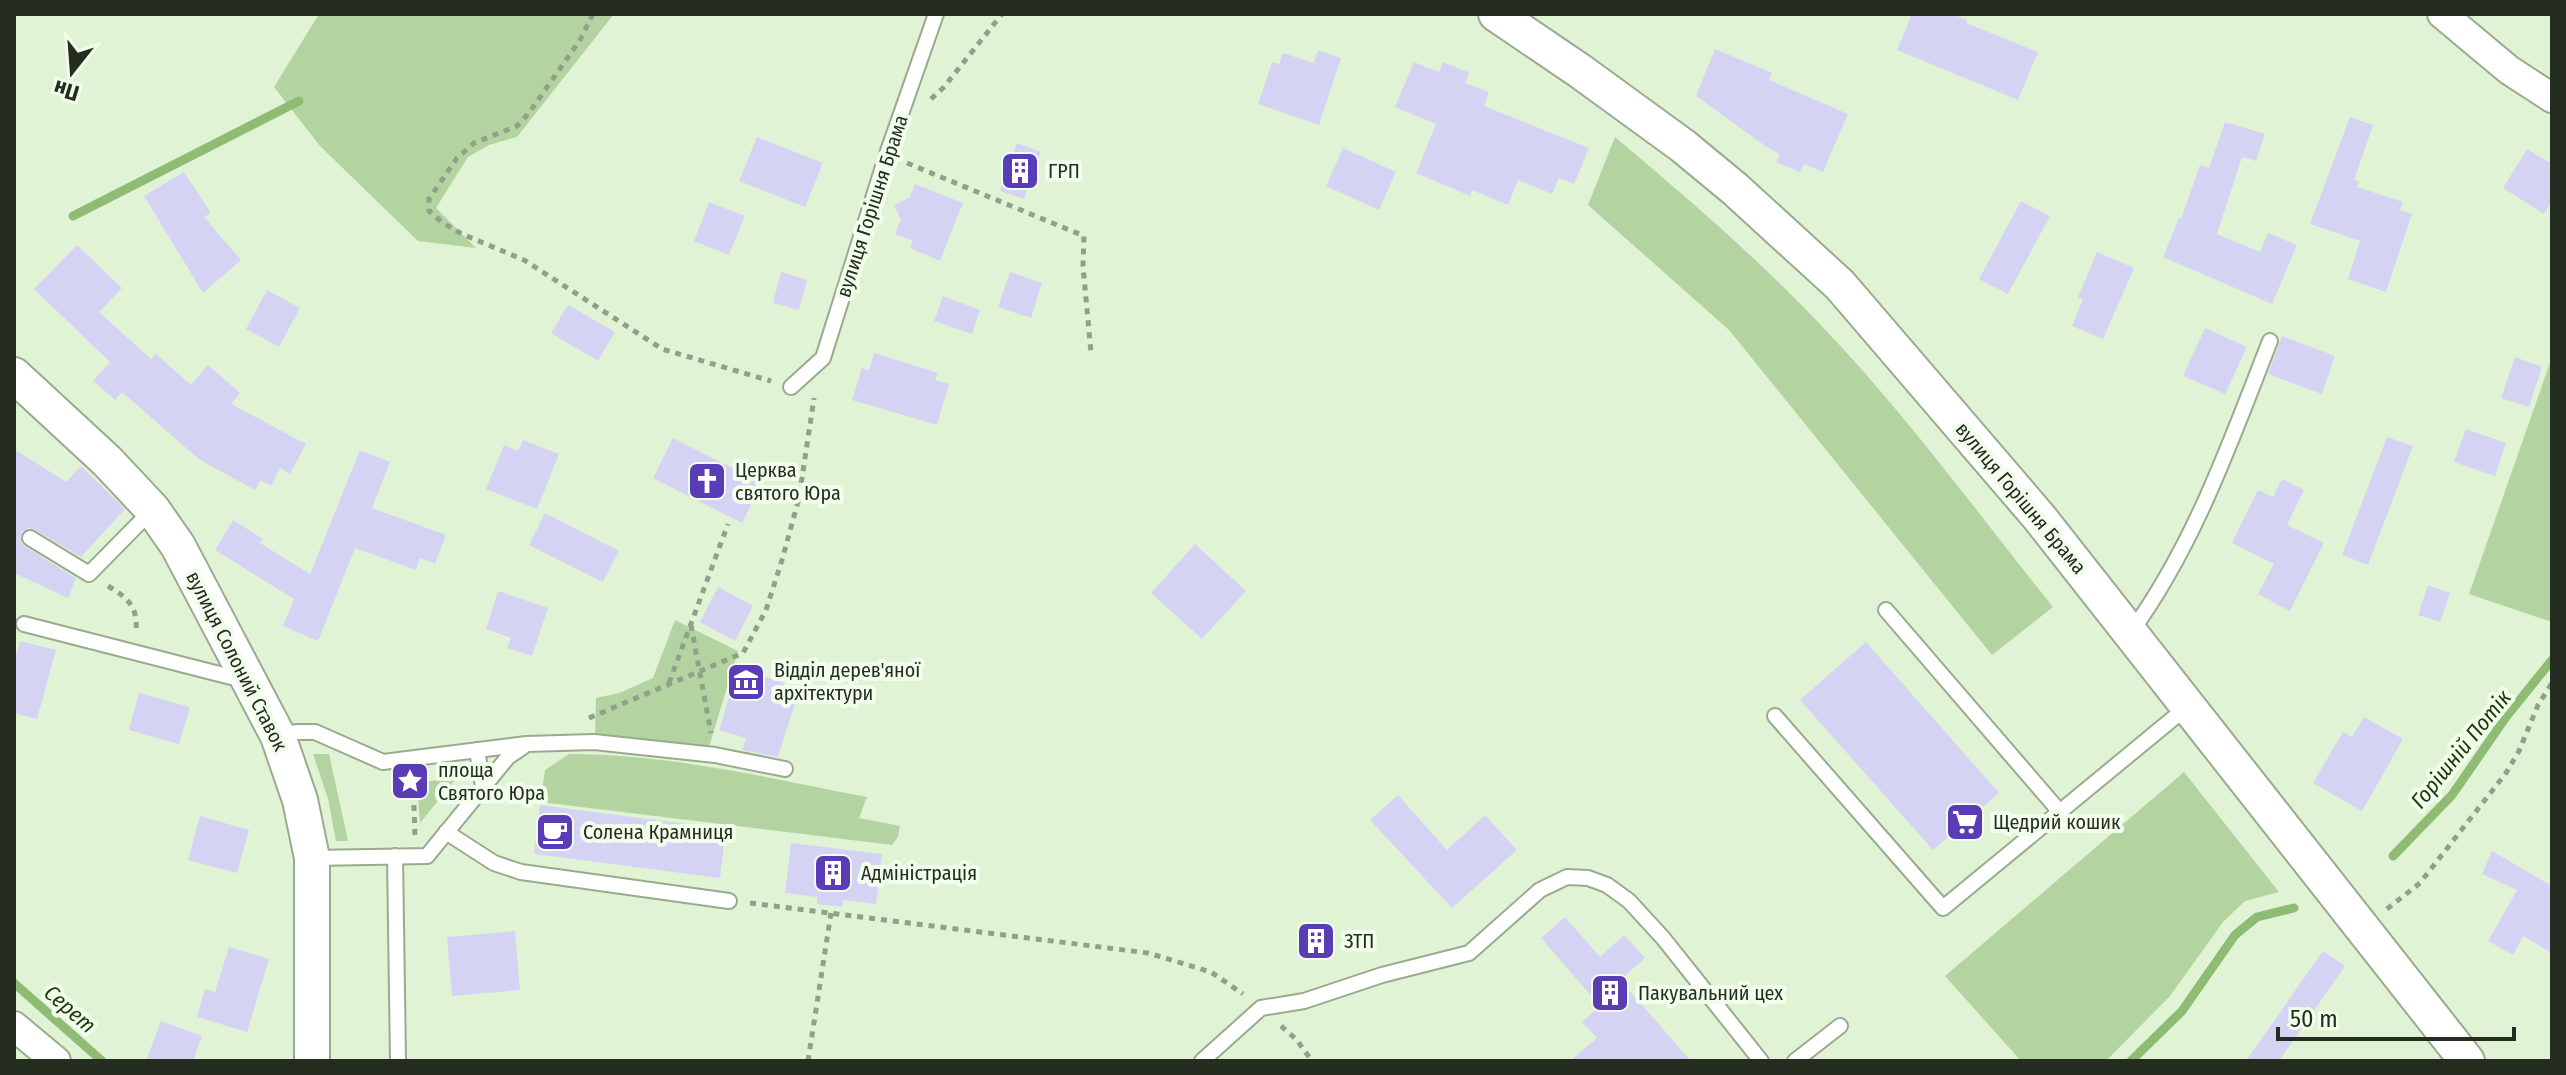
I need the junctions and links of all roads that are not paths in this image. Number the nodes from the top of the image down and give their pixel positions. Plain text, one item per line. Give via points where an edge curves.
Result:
1 (936, 14) edge
2 (1496, 14) edge
3 (2442, 14) edge
4 (2472, 24) edge
5 (2552, 98) edge
6 (2270, 341) dead end
7 (14, 375) edge
8 (791, 387) road end
9 (153, 510) junction
10 (30, 538) dead end
11 (1886, 610) dead end
12 (24, 624) dead end
13 (2131, 632) junction
14 (246, 673) junction
15 (2187, 707) junction
16 (1775, 716) dead end
17 (278, 736) junction
18 (526, 744) junction
19 (477, 750) junction
20 (785, 769) dead end
21 (483, 787) junction
22 (2060, 812) junction
23 (446, 832) junction
24 (395, 856) junction
25 (312, 858) junction
26 (729, 901) road end
27 (14, 1026) edge
28 (1840, 1026) dead end
29 (56, 1061) edge
30 (312, 1061) edge
31 (398, 1061) edge
32 (1202, 1061) edge
33 (1761, 1061) edge
34 (1795, 1061) edge
35 (2467, 1061) edge

1 - 8 lane, вулиця Горішня Брама via 823,358
2 - 13 street, вулиця Горішня Брама via 1683,146 1840,285
3 - 4 street
4 - 5 street via 2509,70
6 - 13 lane via 2205,505
7 - 9 street, вулиця Солоний Ставок
9 - 10 lane via 89,574
9 - 14 street, вулиця Солоний Ставок
11 - 22 lane
12 - 14 lane via 231,677
13 - 15 street, вулиця Горішня Брама
14 - 17 street, вулиця Солоний Ставок
15 - 22 lane
15 - 35 street, вулиця Горішня Брама
16 - 22 lane via 1943,908
17 - 19 lane via 315,732 383,762
17 - 25 street, вулиця Солоний Ставок via 300,800
18 - 19 lane
18 - 20 lane via 594,742 715,755
18 - 21 lane
19 - 21 lane
21 - 23 lane
23 - 24 lane via 427,856
23 - 26 lane via 494,863 521,872
24 - 25 lane
24 - 31 lane
25 - 30 street, вулиця Солоний Ставок
27 - 29 street
28 - 34 lane
32 - 33 lane via 1261,1008 1304,1001 1469,953 1540,890 1567,877 1607,885 1629,901

